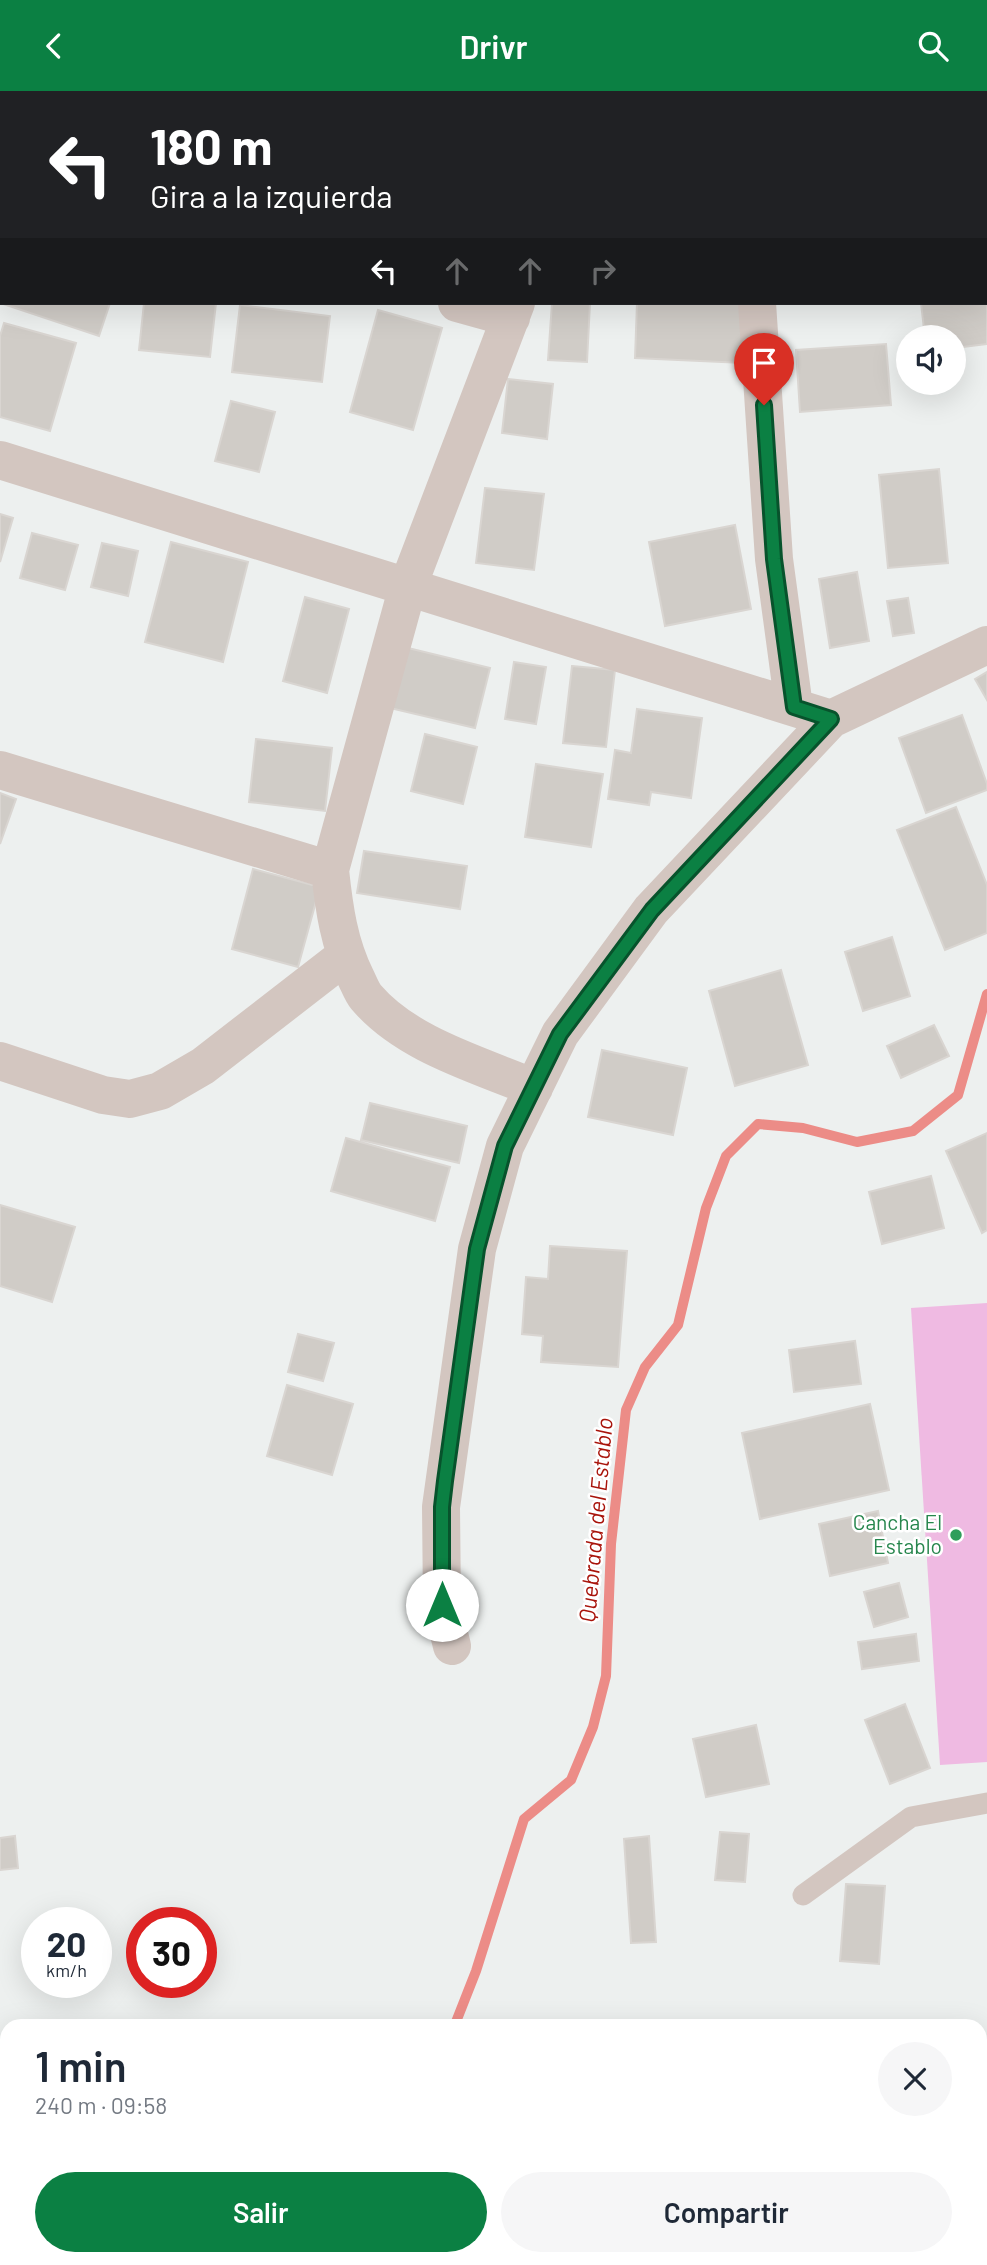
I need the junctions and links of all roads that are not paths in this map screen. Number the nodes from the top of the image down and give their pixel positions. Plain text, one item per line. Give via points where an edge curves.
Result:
1 (473, 305) edge
2 (757, 305) edge
3 (513, 310) edge
4 (0, 460) edge
5 (408, 586) junction
6 (987, 645) edge
7 (794, 707) junction
8 (831, 719) junction
9 (0, 770) edge
10 (330, 870) junction
11 (345, 956) junction
12 (0, 1061) edge
13 (534, 1087) junction
14 (452, 1646) dead end
15 (987, 1803) edge
16 (803, 1895) dead end

1 - 3 street
2 - 7 street via 774,559
3 - 5 street
4 - 5 street
5 - 7 street
5 - 10 street
6 - 8 street
7 - 8 street
8 - 13 street via 652,910 560,1034
9 - 10 street
10 - 11 street
11 - 12 street via 203,1066 160,1091 130,1099 103,1095
11 - 13 street via 365,996 396,1024 433,1046
13 - 14 street via 505,1146 477,1249 442,1507 442,1605
15 - 16 lane via 911,1817

